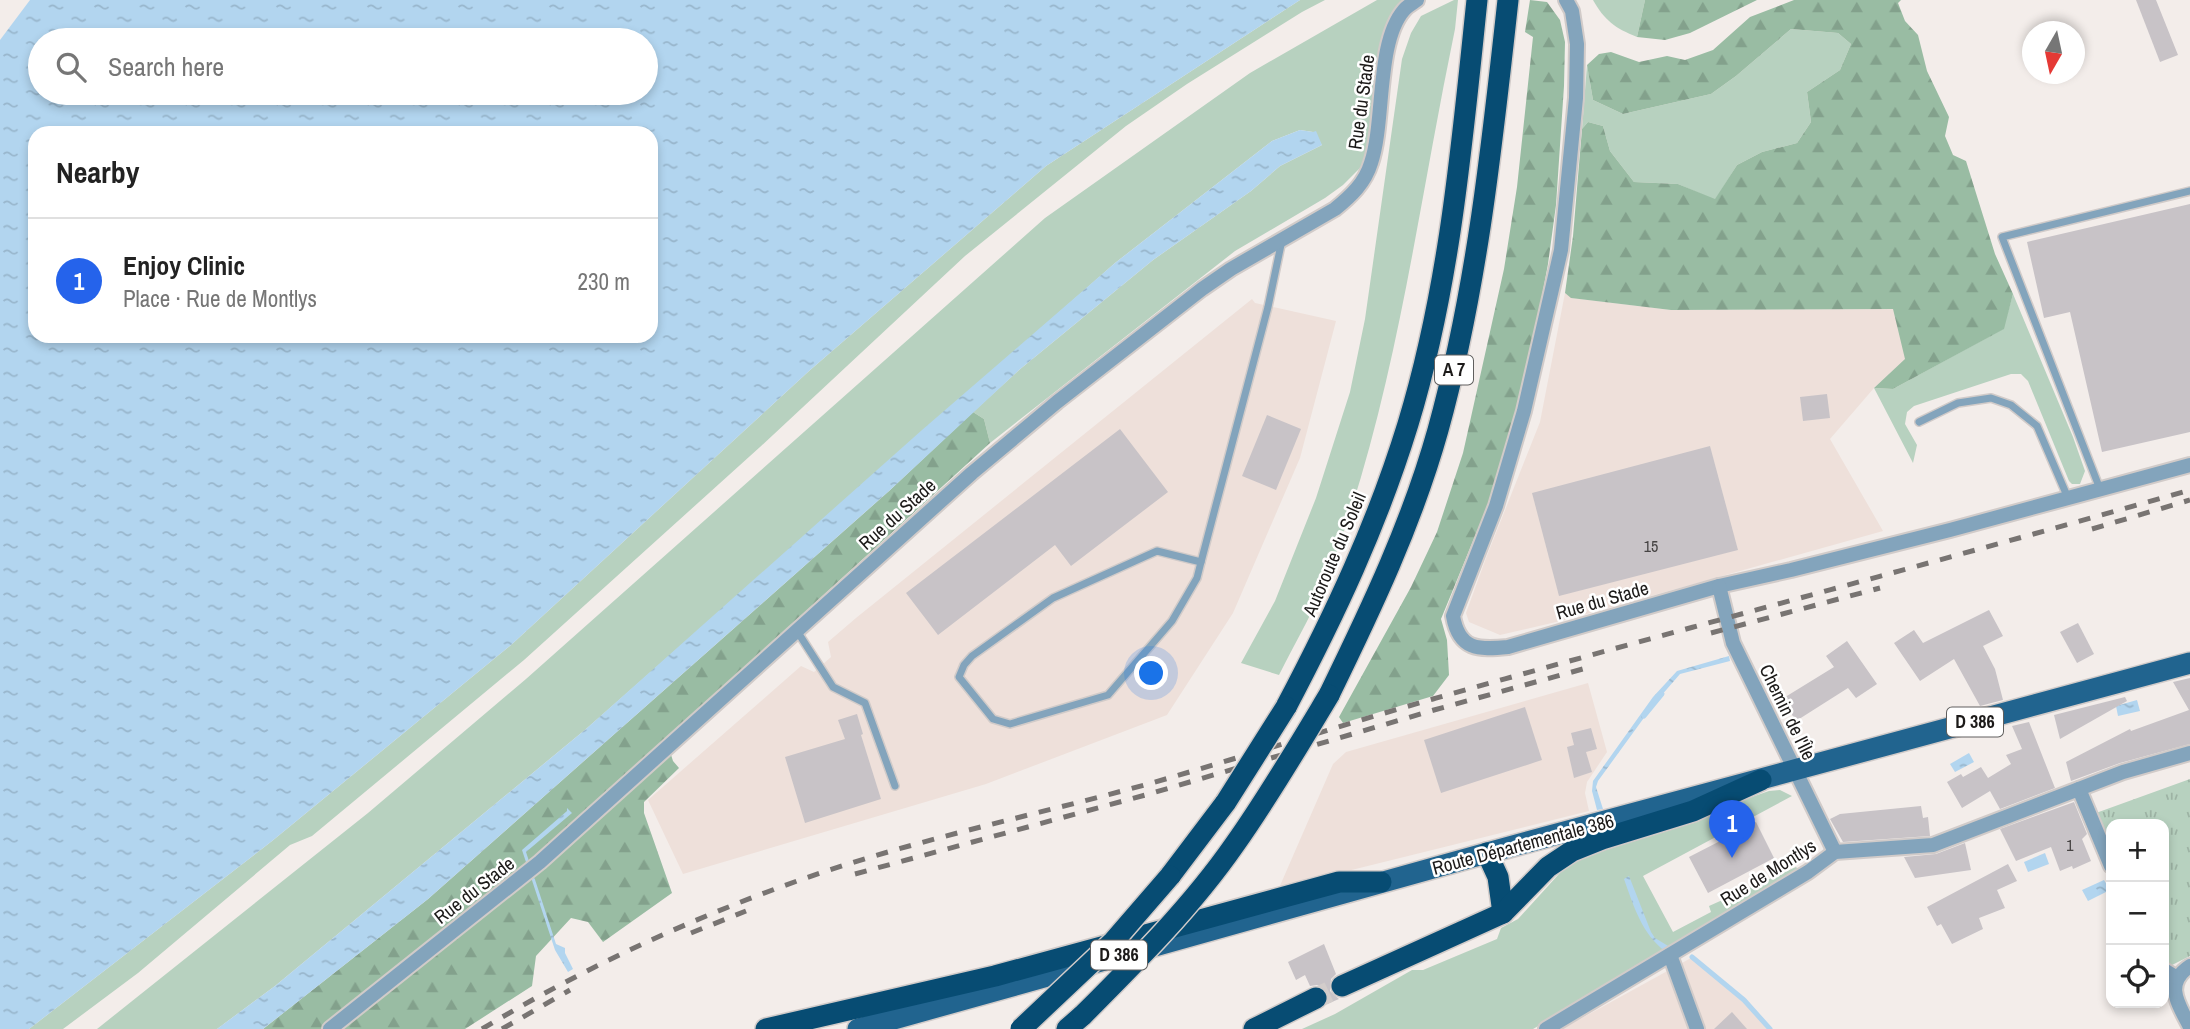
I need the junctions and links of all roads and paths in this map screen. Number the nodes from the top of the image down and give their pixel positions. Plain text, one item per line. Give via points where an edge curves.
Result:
1 (1417, 0) edge
2 (1477, 0) edge
3 (1508, 0) edge
4 (1566, 0) edge
5 (2190, 191) edge
6 (1283, 239) junction
7 (1919, 422) dead end
8 (2190, 465) edge
9 (2100, 489) junction
10 (2068, 498) junction
11 (1201, 562) junction
12 (1719, 586) junction
13 (796, 631) junction
14 (2190, 663) edge
15 (2190, 753) edge
16 (1796, 771) junction
17 (1761, 780) junction
18 (895, 786) dead end
19 (2079, 789) junction
20 (1835, 852) junction
21 (1487, 853) junction
22 (2106, 854) edge
23 (1381, 882) junction
24 (1503, 913) junction
25 (1670, 955) junction
26 (2190, 966) edge
27 (2169, 973) edge
28 (2177, 978) junction
29 (1342, 986) tunnel mouth
30 (1316, 998) tunnel mouth
31 (1075, 1022) edge
32 (2190, 1027) edge
33 (330, 1029) edge
34 (766, 1029) edge
35 (858, 1029) edge
36 (1021, 1029) edge
37 (1254, 1029) edge
38 (1546, 1029) edge
39 (1697, 1029) edge

1 - 6 street, Rue du Stade via 1403,10 1393,32 1377,139 1360,185 1335,209
2 - 36 highway, Autoroute du Soleil / A 7, bridge via 1444,274 1412,410 1367,543 1286,707 1226,802 1112,943
3 - 31 highway, A 7, bridge via 1473,281 1430,456 1395,555 1329,695 1234,845 1186,905
4 - 12 street, Rue du Stade via 1577,44 1574,123 1560,250 1524,411 1496,506 1457,602 1456,629 1461,640 1475,647 1508,647
5 - 9 lane via 2002,237
6 - 11 lane
6 - 13 street, Rue du Stade via 1202,289 1057,402
7 - 10 lane via 1958,403 1991,398 2011,405 2037,426
8 - 9 street, Rue du Stade
9 - 10 street, Rue du Stade
10 - 12 street, Rue du Stade
11 - 11 lane via 1197,578 1171,621 1108,695 1010,724 993,719 958,677 972,656 1053,598 1157,551
12 - 16 street, Chemin de l'Île via 1732,643
13 - 18 lane via 833,687 865,703
13 - 33 street, Rue du Stade via 540,862
14 - 16 main road, Route Départementale 386 / D 386
15 - 19 street, Rue de Montlys
16 - 17 main road, Route Départementale 386 / D 386
16 - 20 street, Chemin de l'Île
17 - 21 main road, Route Départementale 386 / D 386
17 - 24 highway via 1693,811 1572,851 1548,867
19 - 20 street, Rue de Montlys via 1933,845
19 - 22 street
20 - 25 street, Rue de Montlys
21 - 23 main road, Route Départementale 386 / D 386
21 - 24 highway via 1498,877
23 - 34 highway via 1339,882 995,976
23 - 35 main road, Route Départementale 386 / D 386
24 - 29 highway
25 - 38 street, Rue de Montlys
25 - 39 street
26 - 28 street
27 - 28 street
28 - 32 street via 2174,995
30 - 37 highway

